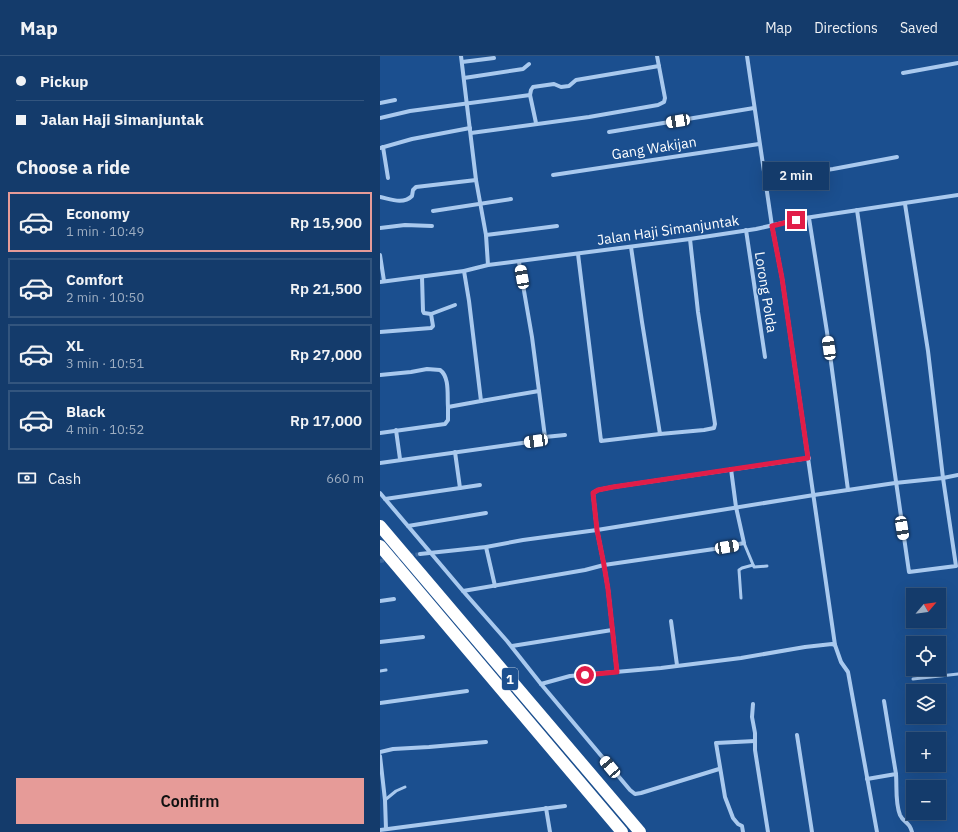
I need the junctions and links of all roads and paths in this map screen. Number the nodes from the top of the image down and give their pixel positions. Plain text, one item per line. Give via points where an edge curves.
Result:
1 (461, 56) edge
2 (657, 56) edge
3 (747, 56) edge
4 (494, 58) dead end
5 (462, 62) junction
6 (958, 63) edge
7 (529, 64) dead end
8 (659, 66) junction
9 (903, 73) dead end
10 (464, 78) junction
11 (530, 95) junction
12 (395, 100) dead end
13 (380, 103) edge
14 (467, 104) junction
15 (754, 108) junction
16 (380, 118) edge
17 (536, 123) junction
18 (470, 128) junction
19 (608, 132) dead end
20 (471, 133) junction
21 (759, 144) junction
22 (382, 147) edge
23 (897, 157) dead end
24 (553, 175) dead end
25 (388, 178) dead end
26 (765, 179) junction
27 (476, 180) junction
28 (958, 195) edge
29 (380, 197) edge
30 (510, 199) dead end
31 (480, 203) junction
32 (905, 204) junction
33 (857, 210) junction
34 (433, 211) dead end
35 (809, 218) junction
36 (432, 226) dead end
37 (557, 226) dead end
38 (772, 226) junction
39 (380, 228) edge
40 (746, 230) junction
41 (486, 235) junction
42 (690, 239) junction
43 (631, 247) junction
44 (578, 254) junction
45 (380, 255) edge
46 (519, 262) junction
47 (488, 265) junction
48 (464, 271) junction
49 (422, 277) junction
50 (382, 282) edge
51 (455, 305) dead end
52 (431, 314) junction
53 (380, 332) edge
54 (765, 357) dead end
55 (380, 375) edge
56 (540, 392) junction
57 (481, 401) junction
58 (448, 407) junction
59 (396, 430) junction
60 (380, 433) edge
61 (660, 434) junction
62 (565, 435) dead end
63 (545, 437) junction
64 (455, 452) junction
65 (808, 458) junction
66 (400, 460) junction
67 (380, 463) edge
68 (731, 469) junction
69 (958, 475) edge
70 (943, 478) junction
71 (895, 483) junction
72 (480, 485) dead end
73 (460, 488) junction
74 (848, 490) junction
75 (380, 493) edge
76 (814, 495) junction
77 (386, 499) junction
78 (736, 507) junction
79 (486, 513) dead end
80 (380, 526) edge
81 (408, 526) junction
82 (597, 530) junction
83 (744, 543) junction
84 (380, 546) edge
85 (486, 547) junction
86 (430, 553) junction
87 (420, 554) tunnel mouth
88 (604, 565) junction
89 (753, 565) junction
90 (767, 566) dead end
91 (495, 586) junction
92 (463, 592) junction
93 (742, 598) dead end
94 (394, 600) dead end
95 (380, 601) edge
96 (672, 621) dead end
97 (612, 630) junction
98 (423, 637) dead end
99 (380, 642) edge
100 (836, 645) junction
101 (512, 646) junction
102 (677, 665) junction
103 (386, 670) dead end
104 (380, 671) edge
105 (617, 672) junction
106 (958, 674) edge
107 (913, 680) dead end
108 (541, 684) junction
109 (467, 691) dead end
110 (884, 701) dead end
111 (380, 703) edge
112 (753, 704) dead end
113 (797, 735) dead end
114 (755, 741) junction
115 (486, 742) dead end
116 (380, 752) edge
117 (380, 756) edge
118 (720, 769) junction
119 (896, 774) junction
120 (867, 779) junction
121 (405, 787) dead end
122 (385, 800) junction
123 (565, 806) dead end
124 (546, 808) junction
125 (386, 829) junction
126 (380, 830) edge
127 (550, 832) edge
128 (622, 832) edge
129 (640, 832) edge
130 (743, 832) edge
131 (768, 832) edge
132 (812, 832) edge
133 (877, 832) edge
134 (912, 832) edge

1 - 5 street
2 - 8 street
3 - 15 street
4 - 5 street
5 - 10 street
6 - 9 street
7 - 10 street via 523,69
8 - 11 street via 576,80 569,86 561,87 554,84 533,87
8 - 17 street via 665,98 661,104
10 - 14 street
11 - 14 street
11 - 17 street
12 - 13 street
14 - 16 street via 410,111
14 - 18 street
15 - 19 street
15 - 21 street
17 - 20 street
18 - 20 street
18 - 22 street
20 - 27 street
21 - 24 street, Gang Wakijan
21 - 26 street
22 - 25 street
23 - 26 street
26 - 38 street
27 - 29 street via 416,188 406,200
27 - 31 street
28 - 32 street, Jalan Haji Simanjuntak
30 - 31 street
31 - 34 street
31 - 41 street
32 - 33 street, Jalan Haji Simanjuntak
32 - 70 street via 928,351
33 - 35 street, Jalan Haji Simanjuntak
33 - 71 street
35 - 38 street, Jalan Haji Simanjuntak
35 - 74 street
36 - 39 street via 400,225
37 - 41 street
38 - 40 street, Jalan Haji Simanjuntak
38 - 65 street
40 - 42 street, Jalan Haji Simanjuntak
40 - 54 street, Lorong Polda
41 - 47 street
42 - 43 street, Jalan Haji Simanjuntak
42 - 61 street via 715,424 714,428 704,430
43 - 44 street, Jalan Haji Simanjuntak
43 - 61 street
44 - 46 street, Jalan Haji Simanjuntak
44 - 61 street via 601,442
45 - 50 street
46 - 47 street, Jalan Haji Simanjuntak
46 - 56 street
47 - 48 street, Jalan Haji Simanjuntak
48 - 49 street, Jalan Haji Simanjuntak
48 - 57 street
49 - 50 street, Jalan Haji Simanjuntak
49 - 52 street via 423,311
51 - 52 street
52 - 53 street via 431,328
55 - 58 street via 432,369 442,371 447,381
56 - 57 street
56 - 63 street
57 - 58 street
58 - 59 street via 446,424
59 - 60 street
59 - 66 street
62 - 63 street
63 - 64 street via 536,441
64 - 66 street
64 - 73 street
65 - 68 street
65 - 76 street
66 - 67 street
68 - 78 street
68 - 82 street via 598,490 592,496
69 - 70 street
70 - 71 street
70 - 71 street via 956,566 909,572
71 - 74 street
72 - 73 street
73 - 77 street
74 - 76 street
75 - 77 street
76 - 78 street
76 - 100 street
77 - 81 street
78 - 82 street
78 - 83 street
79 - 81 street
80 - 129 highway, 1
81 - 86 street
82 - 85 street
82 - 88 street
83 - 88 street
83 - 89 lane
84 - 128 highway, 1
85 - 86 street
85 - 91 street
86 - 87 street
86 - 92 street
88 - 91 street
88 - 97 street
89 - 90 lane
89 - 93 lane via 739,570
91 - 92 street
92 - 101 street
94 - 95 street
96 - 102 street
97 - 101 street
97 - 105 street
98 - 99 street
100 - 102 street
100 - 120 street via 841,662 848,670
101 - 108 street
102 - 105 street
103 - 104 lane
105 - 108 street via 570,676
106 - 107 lane
108 - 118 street via 635,794
109 - 111 street
110 - 119 street
112 - 114 street
113 - 132 street
114 - 118 street via 716,743
114 - 131 street
115 - 116 street
117 - 122 street
118 - 130 street via 722,786 733,818 742,826
119 - 120 street
119 - 134 street via 900,814 903,820 909,823
120 - 133 street
121 - 122 lane
122 - 125 street
123 - 124 street
124 - 125 street
124 - 127 street
125 - 126 street

